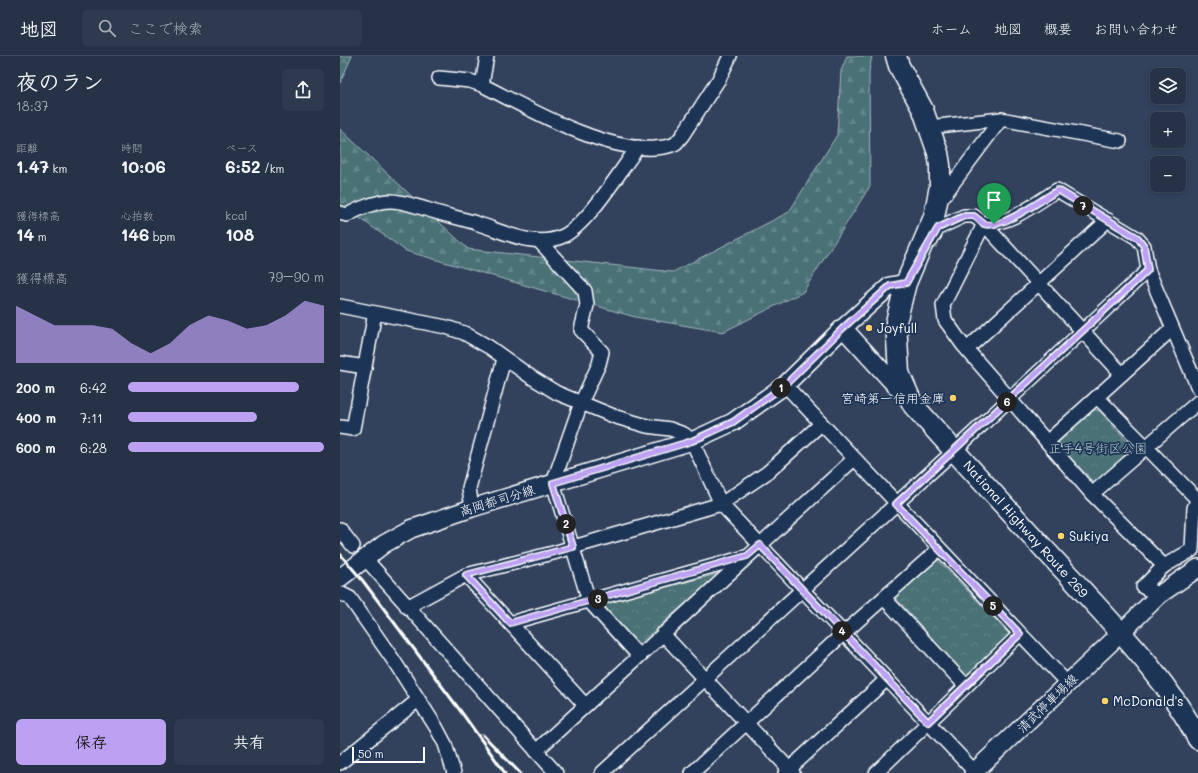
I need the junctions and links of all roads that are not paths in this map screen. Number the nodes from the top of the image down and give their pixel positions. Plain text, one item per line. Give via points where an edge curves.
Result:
1 (487, 56) edge
2 (730, 56) edge
3 (896, 56) edge
4 (439, 78) dead end
5 (482, 84) junction
6 (1000, 119) junction
7 (929, 128) junction
8 (1120, 141) dead end
9 (638, 147) junction
10 (936, 206) junction
11 (340, 213) edge
12 (1108, 220) junction
13 (984, 224) junction
14 (539, 241) junction
15 (1148, 270) junction
16 (906, 283) junction
17 (1038, 283) junction
18 (340, 306) edge
19 (375, 313) junction
20 (843, 328) junction
21 (1172, 329) junction
22 (1083, 331) junction
23 (967, 349) junction
24 (504, 358) junction
25 (340, 363) edge
26 (364, 367) junction
27 (1122, 374) junction
28 (785, 385) junction
29 (1198, 388) edge
30 (1097, 397) junction
31 (1010, 399) junction
32 (1198, 402) edge
33 (581, 403) junction
34 (913, 405) junction
35 (821, 424) junction
36 (340, 427) edge
37 (692, 441) junction
38 (1047, 442) junction
39 (1146, 447) junction
40 (954, 451) junction
41 (854, 459) junction
42 (553, 483) junction
43 (1092, 494) junction
44 (1198, 499) edge
45 (721, 504) junction
46 (896, 504) junction
47 (472, 508) junction
48 (340, 530) edge
49 (760, 545) junction
50 (353, 546) dead end
51 (573, 547) junction
52 (939, 549) junction
53 (747, 556) junction
54 (371, 565) dead end
55 (1164, 566) junction
56 (1198, 568) edge
57 (466, 575) junction
58 (340, 578) edge
59 (803, 590) junction
60 (340, 593) edge
61 (1159, 595) junction
62 (884, 598) junction
63 (589, 601) junction
64 (407, 607) junction
65 (510, 623) junction
66 (844, 633) junction
67 (1121, 633) junction
68 (663, 634) junction
69 (1020, 634) junction
70 (639, 656) junction
71 (1160, 678) junction
72 (705, 679) junction
73 (887, 679) junction
74 (1067, 684) junction
75 (966, 686) junction
76 (418, 700) junction
77 (586, 705) junction
78 (1198, 717) edge
79 (928, 722) junction
80 (746, 723) junction
81 (1198, 739) edge
82 (536, 751) junction
83 (340, 764) edge
84 (340, 770) edge
85 (789, 772) edge
86 (974, 772) edge
87 (343, 773) edge
88 (454, 773) edge
89 (556, 773) edge
90 (602, 773) edge
91 (692, 773) edge
92 (876, 773) edge

1 - 5 street
2 - 9 street via 719,78 676,143 663,147
3 - 7 highway, National Highway Route 269 via 923,110
4 - 5 street
5 - 9 street via 552,120 599,139
6 - 7 street
6 - 8 street
6 - 10 street
7 - 10 highway, National Highway Route 269 via 940,165 940,186
9 - 14 street via 576,227 561,237
10 - 16 highway, National Highway Route 269 via 934,217
11 - 14 street via 347,215 361,207 390,201 414,205 480,224 504,234
12 - 13 street via 1058,190 1011,218 994,224
12 - 15 street via 1138,238 1144,246
12 - 17 street
13 - 16 street via 974,216 964,216 938,228
13 - 17 street
13 - 23 street via 943,305 945,320
14 - 33 street via 585,291 587,305 581,330 602,352
15 - 21 street
15 - 22 street
16 - 20 main road, 高岡都司分線 via 890,286
16 - 34 highway, National Highway Route 269 via 896,322 897,344 899,374
17 - 22 street
17 - 23 street
18 - 19 street
19 - 24 street via 464,333
19 - 26 street
20 - 28 main road, 高岡都司分線
20 - 34 main road
21 - 27 street
21 - 29 street
22 - 27 street
22 - 31 street
23 - 31 street
24 - 33 street via 557,393
24 - 47 street via 469,488
25 - 26 street
26 - 36 street via 353,429
27 - 30 street
28 - 35 street
28 - 37 main road, 高岡都司分線 via 733,422
30 - 38 street
30 - 39 street
31 - 38 street
31 - 40 street
32 - 39 street
33 - 37 street via 616,417 647,426 670,429 684,434
33 - 42 street
34 - 40 highway, National Highway Route 269
35 - 41 street
35 - 45 street via 768,472
37 - 42 main road, 高岡都司分線
37 - 45 street
38 - 43 street
39 - 43 street
39 - 44 street
40 - 46 street
40 - 67 highway, National Highway Route 269
41 - 46 street
41 - 49 street
42 - 47 main road, 高岡都司分線
42 - 51 street
43 - 55 street
44 - 55 street via 1194,508 1192,550
45 - 49 street
45 - 51 street
46 - 52 street
46 - 59 street
47 - 58 main road, 高岡都司分線 via 411,529 390,540
48 - 50 street
49 - 53 street
49 - 59 street
51 - 57 street
51 - 63 street
52 - 62 street
52 - 69 street
53 - 63 street
53 - 68 street
54 - 64 street
55 - 61 street via 1144,587
56 - 61 main road
57 - 64 street
57 - 65 street
59 - 66 street
59 - 72 street
60 - 76 street via 350,598 394,660
61 - 67 main road
62 - 66 street
62 - 75 street
63 - 65 street
63 - 70 street
64 - 82 street
65 - 77 street
66 - 73 street
66 - 80 street
67 - 71 highway, National Highway Route 269
67 - 74 main road, 清武停車場線
68 - 70 street
68 - 72 street
69 - 74 street
69 - 75 street
70 - 77 street
71 - 78 street
71 - 81 highway, National Highway Route 269
72 - 80 street
72 - 90 street
73 - 79 street
73 - 85 street
74 - 86 main road, 清武停車場線
75 - 79 street
76 - 83 street
76 - 88 street via 445,744
77 - 82 street
79 - 86 street
79 - 92 street
80 - 85 street
80 - 91 street
82 - 89 street
84 - 87 street

